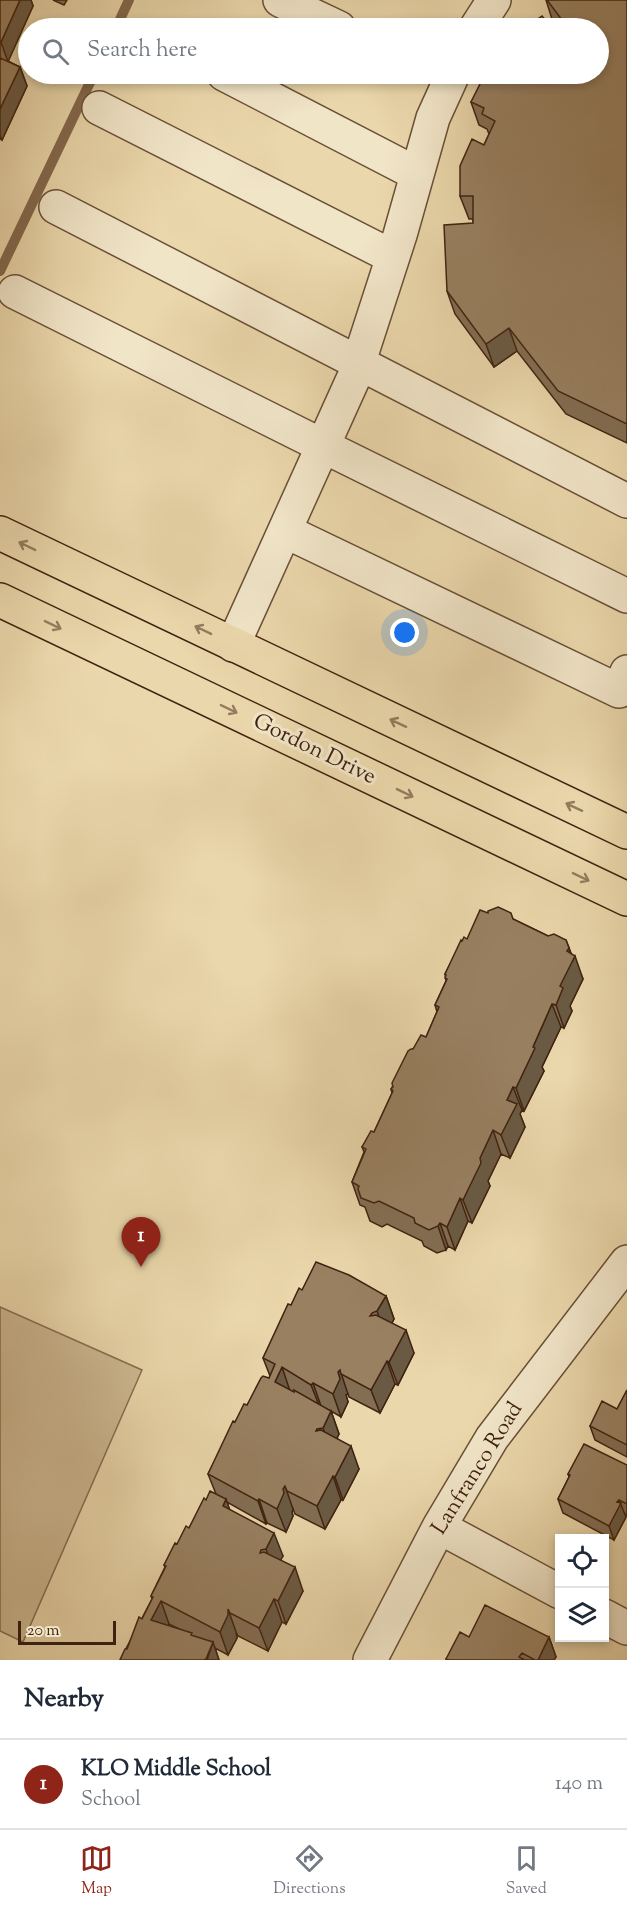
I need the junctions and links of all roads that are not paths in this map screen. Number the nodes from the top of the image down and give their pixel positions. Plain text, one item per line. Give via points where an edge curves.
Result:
1 (280, 0) edge
2 (494, 0) edge
3 (318, 18) edge
4 (482, 18) edge
5 (243, 84) edge
6 (443, 84) edge
7 (99, 108) dead end
8 (417, 174) junction
9 (56, 207) dead end
10 (393, 257) junction
11 (15, 292) dead end
12 (359, 363) junction
13 (323, 446) junction
14 (627, 501) edge
15 (285, 531) junction
16 (0, 533) edge
17 (627, 596) edge
18 (0, 600) edge
19 (234, 645) junction
20 (627, 672) edge
21 (627, 832) edge
22 (627, 899) edge
23 (627, 1262) edge
24 (439, 1527) junction
25 (555, 1589) edge
26 (609, 1619) edge
27 (627, 1628) edge
28 (370, 1660) edge

1 - 3 street
2 - 4 street
5 - 8 street
6 - 8 street
7 - 10 street
8 - 10 street
9 - 12 street
10 - 12 street
11 - 13 street
12 - 13 street
12 - 14 street
13 - 15 street
13 - 17 street
15 - 19 street
15 - 20 street via 619,690
19 -> 16 main road
18 -> 22 main road, Gordon Drive
21 -> 19 main road
23 - 24 street, Lanfranco Road via 492,1438
24 - 25 street
24 - 28 street, Lanfranco Road
26 - 27 street

